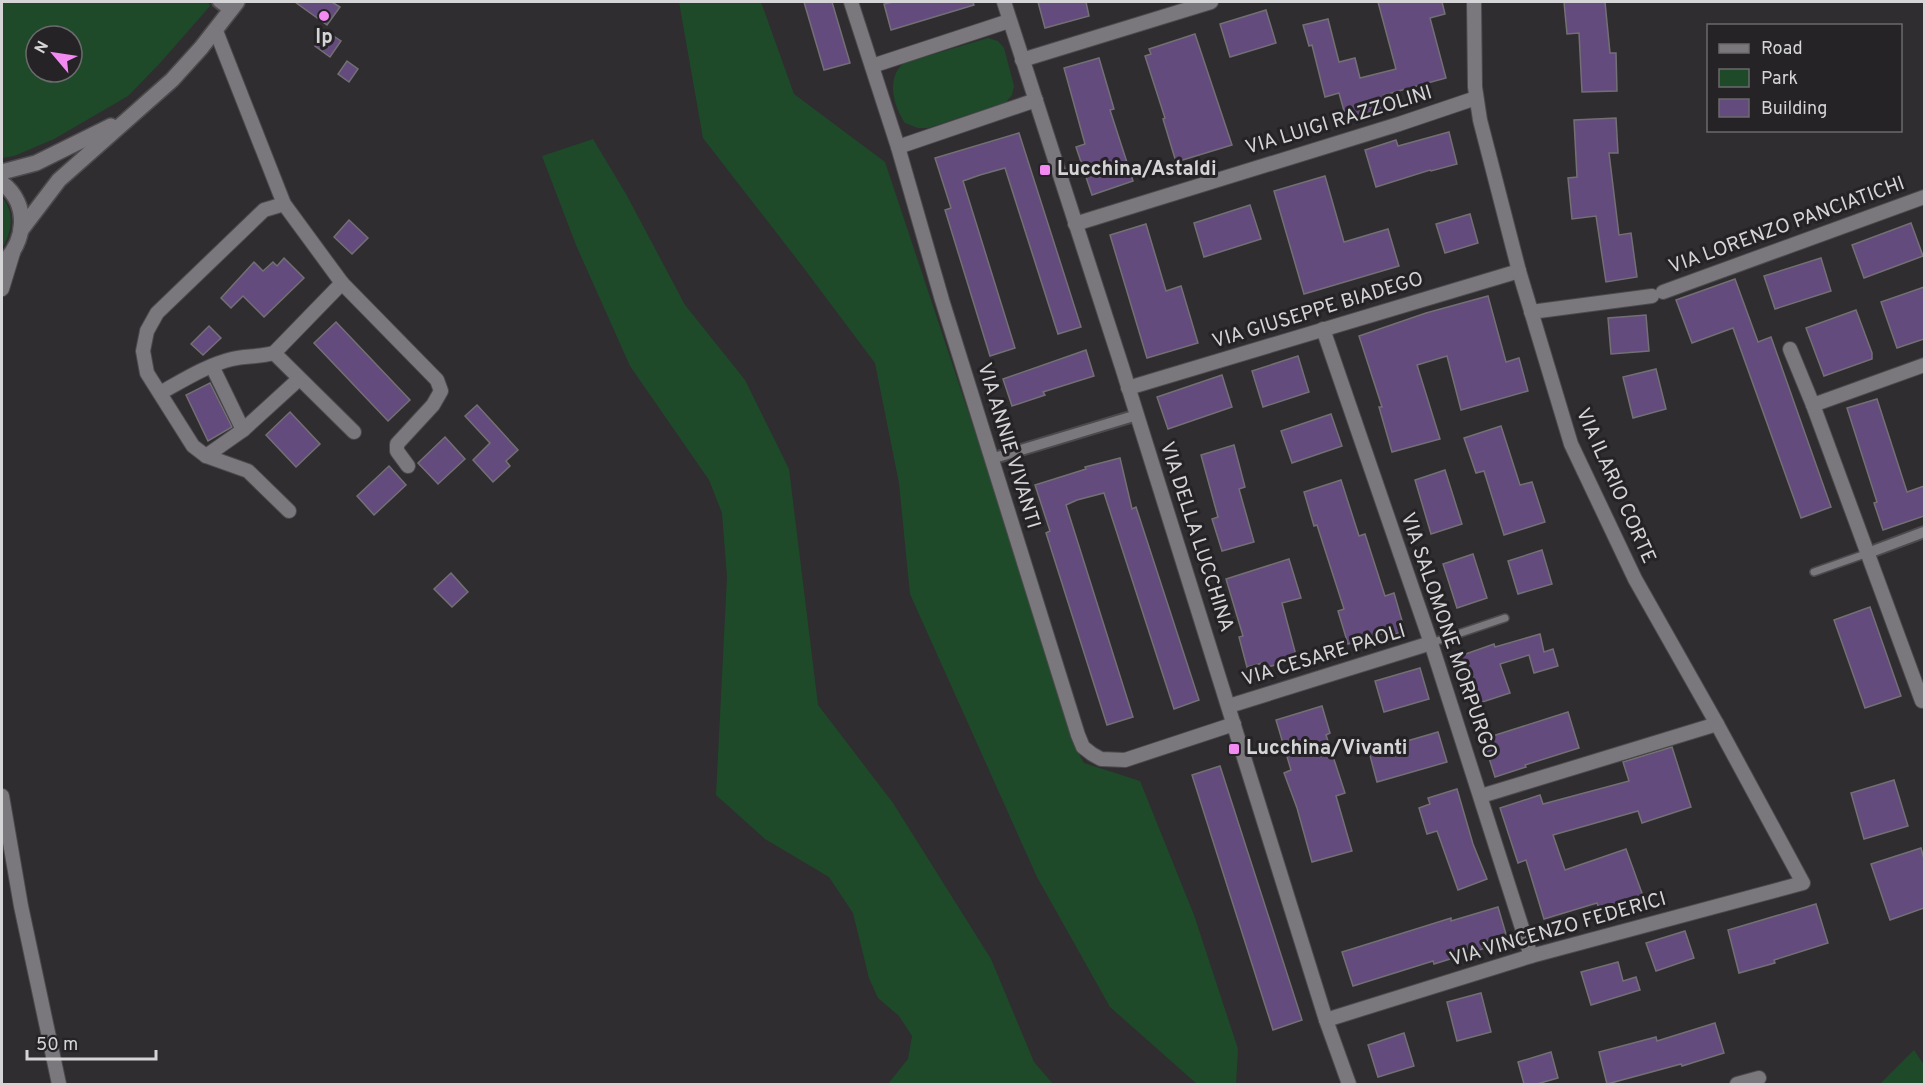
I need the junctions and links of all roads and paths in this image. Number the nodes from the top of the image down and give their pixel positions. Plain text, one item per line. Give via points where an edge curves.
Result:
1 (851, 2) edge
2 (1004, 2) edge
3 (1211, 2) edge
4 (1474, 2) edge
5 (228, 5) edge
6 (1009, 21) junction
7 (216, 30) junction
8 (1022, 60) junction
9 (872, 66) junction
10 (1476, 98) junction
11 (1036, 100) junction
12 (127, 118) junction
13 (898, 147) junction
14 (2, 172) edge
15 (2, 183) edge
16 (1924, 197) edge
17 (284, 204) junction
18 (1075, 224) junction
19 (21, 230) junction
20 (7, 258) edge
21 (1519, 272) junction
22 (342, 283) junction
23 (2, 289) edge
24 (1531, 312) junction
25 (1323, 329) junction
26 (1790, 349) dead end
27 (273, 353) junction
28 (1924, 365) edge
29 (212, 366) junction
30 (299, 379) junction
31 (1128, 388) junction
32 (160, 393) junction
33 (1813, 405) junction
34 (1137, 415) junction
35 (243, 430) junction
36 (354, 432) dead end
37 (206, 456) junction
38 (992, 459) junction
39 (408, 466) dead end
40 (289, 511) dead end
41 (1924, 532) edge
42 (1868, 553) junction
43 (1814, 572) dead end
44 (1504, 618) dead end
45 (1431, 643) junction
46 (1924, 700) edge
47 (1229, 706) junction
48 (1234, 724) junction
49 (1717, 724) junction
50 (2, 796) edge
51 (1481, 796) junction
52 (1803, 883) joint
53 (1531, 956) junction
54 (1326, 1020) junction
55 (1759, 1078) dead end
56 (59, 1084) edge
57 (1349, 1084) edge
58 (1737, 1084) edge

1 - 9 street, VIA ANNIE VIVANTI
2 - 6 street, VIA DELLA LUCCHINA
3 - 8 street
4 - 10 street, VIA ILARIO CORTE
5 - 7 street
6 - 8 street, VIA DELLA LUCCHINA
6 - 9 street
7 - 12 street via 172,80
7 - 17 street
8 - 11 street, VIA DELLA LUCCHINA
9 - 13 street, VIA ANNIE VIVANTI
10 - 18 street, VIA LUIGI RAZZOLINI
10 - 21 street, VIA ILARIO CORTE
11 - 13 street
11 - 18 street, VIA DELLA LUCCHINA
12 - 14 street via 36,163
12 - 19 street via 59,180
13 - 38 street, VIA ANNIE VIVANTI
15 - 19 street via 20,208
16 - 24 street, VIA LORENZO PANCIATICHI via 1658,294
17 - 22 street
17 - 32 street via 264,210 157,313 147,331 143,351 147,373
18 - 31 street, VIA DELLA LUCCHINA
19 - 20 street
20 - 23 street
21 - 24 street, VIA ILARIO CORTE
21 - 25 street, VIA GIUSEPPE BIADEGO
22 - 27 street
22 - 39 street via 437,380 441,391 397,444 397,451
24 - 49 street, VIA ILARIO CORTE via 1574,453 1635,579
25 - 31 street, VIA GIUSEPPE BIADEGO
25 - 45 street, VIA SALOMONE MORPURGO
26 - 33 street
27 - 29 street via 258,358 233,358
27 - 30 street
28 - 33 street
29 - 32 street
29 - 35 street
30 - 35 street
30 - 36 street
31 - 34 street, VIA DELLA LUCCHINA
32 - 37 street via 193,446
33 - 42 street
34 - 38 street
34 - 47 street, VIA DELLA LUCCHINA
35 - 37 street
37 - 40 street via 248,471
38 - 48 street, VIA ANNIE VIVANTI via 1083,747 1101,759 1125,760
41 - 42 street
42 - 43 lane
42 - 46 street
44 - 45 lane
45 - 47 street, VIA CESARE PAOLI
45 - 51 street, VIA SALOMONE MORPURGO
47 - 48 street, VIA DELLA LUCCHINA
48 - 54 street, VIA DELLA LUCCHINA
49 - 51 street
49 - 52 street, VIA ILARIO CORTE
50 - 56 street
51 - 53 street, VIA SALOMONE MORPURGO
52 - 53 street, VIA VINCENZO FEDERICI
53 - 54 street, VIA VINCENZO FEDERICI
54 - 57 street, VIA DELLA LUCCHINA
55 - 58 street

